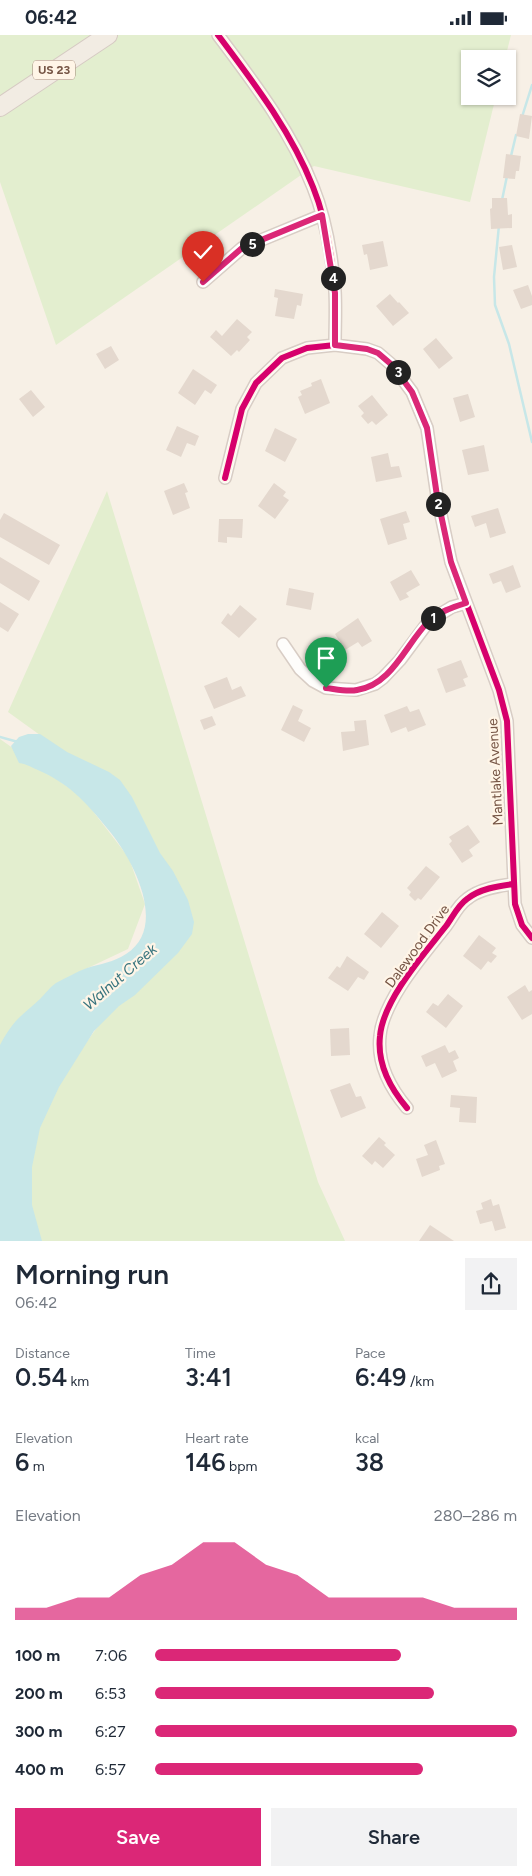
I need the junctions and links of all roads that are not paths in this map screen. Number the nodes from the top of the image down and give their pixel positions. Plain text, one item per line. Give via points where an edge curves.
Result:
1 (108, 35) edge
2 (218, 35) edge
3 (0, 107) edge
4 (322, 215) junction
5 (203, 282) dead end
6 (335, 345) junction
7 (225, 478) dead end
8 (466, 603) junction
9 (283, 644) dead end
10 (513, 885) junction
11 (532, 938) edge
12 (408, 1108) dead end

1 - 3 main road, US 23
2 - 4 street via 262,93 293,143
4 - 5 street via 242,248
4 - 6 street via 335,293
6 - 7 street, Mantlake Avenue via 307,348 282,358 256,383 242,409
6 - 8 street, Mantlake Avenue via 378,353 392,365 412,392 427,428 451,562
8 - 9 street via 452,607 429,621 383,678 356,690 326,688 313,681 300,669
8 - 10 street, Mantlake Avenue via 500,690 507,721
10 - 11 street, Mantlake Avenue via 518,914
10 - 12 street, Dalewood Drive via 497,886 466,899 408,975 383,1017 380,1055 396,1095

